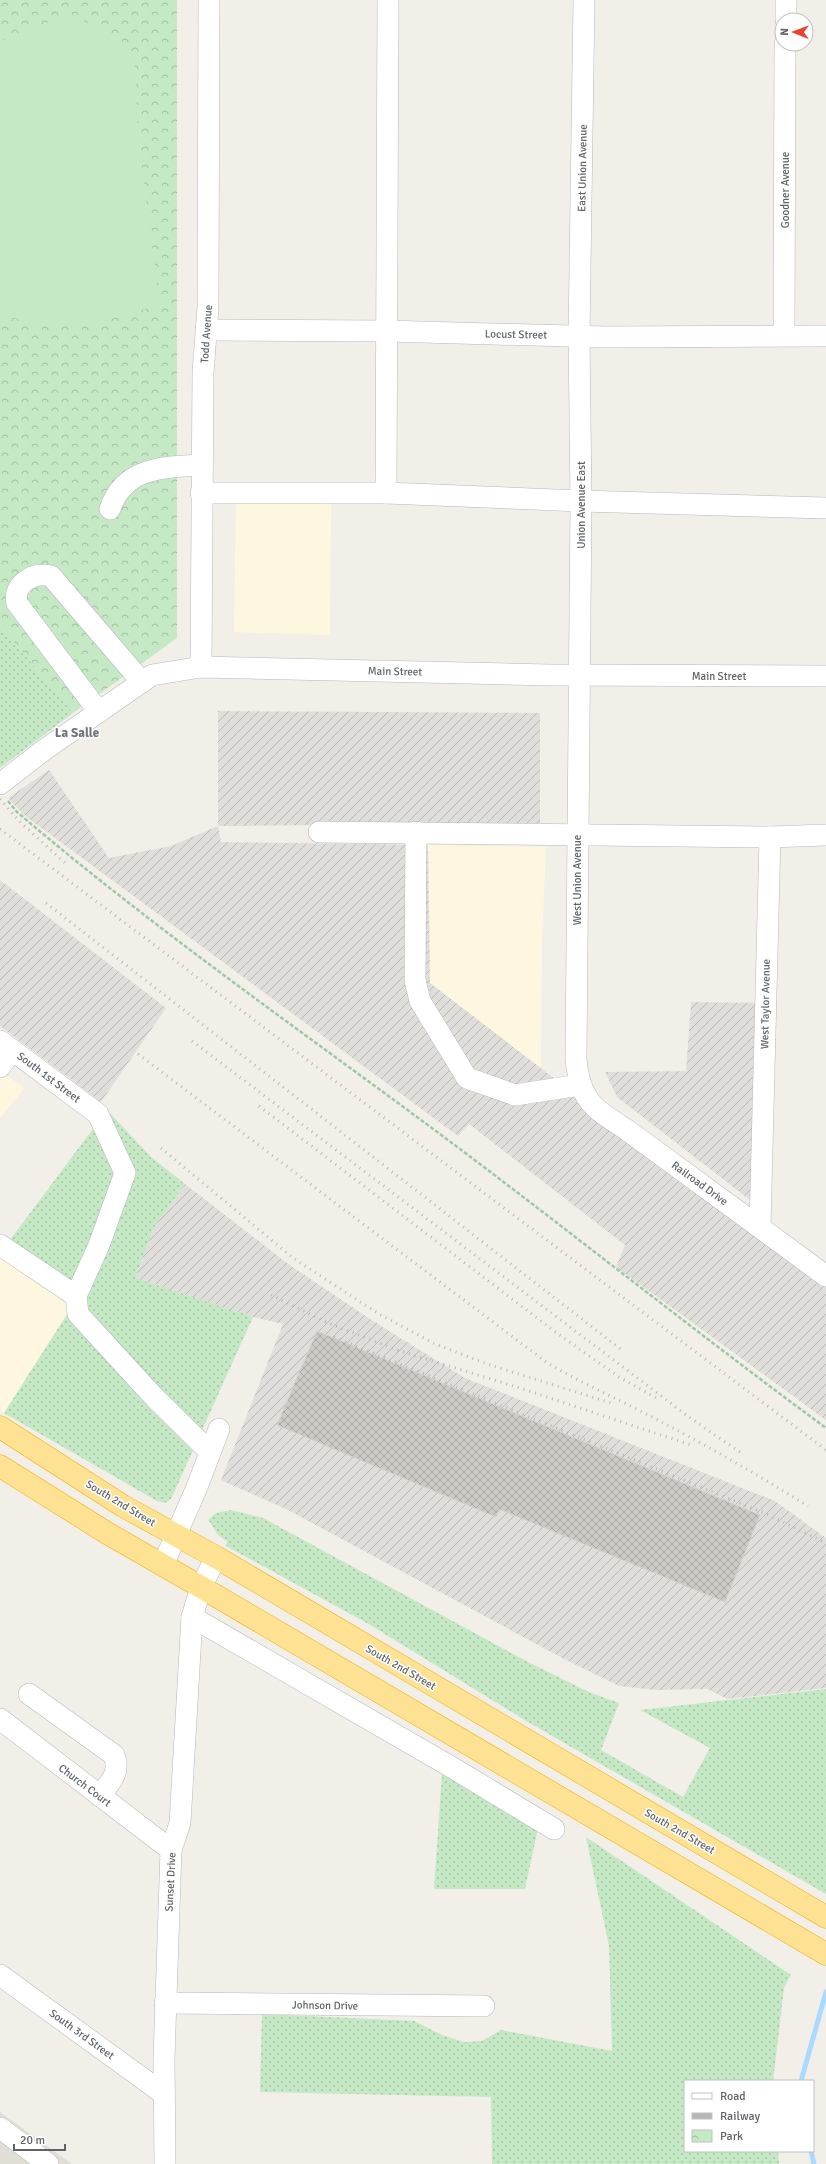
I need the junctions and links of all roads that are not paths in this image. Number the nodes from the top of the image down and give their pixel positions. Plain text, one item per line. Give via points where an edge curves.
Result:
1 (209, 0) edge
2 (388, 0) edge
3 (584, 0) edge
4 (786, 0) edge
5 (786, 12) edge
6 (785, 52) edge
7 (206, 330) junction
8 (386, 331) junction
9 (579, 335) junction
10 (784, 335) junction
11 (826, 336) edge
12 (202, 465) junction
13 (201, 493) junction
14 (386, 493) junction
15 (581, 502) junction
16 (826, 508) edge
17 (110, 509) dead end
18 (201, 667) junction
19 (580, 674) junction
20 (826, 676) edge
21 (142, 682) junction
22 (99, 712) junction
23 (3, 791) edge
24 (319, 832) dead end
25 (416, 832) junction
26 (577, 834) junction
27 (826, 835) edge
28 (770, 837) junction
29 (6, 1046) edge
30 (0, 1067) edge
31 (580, 1085) junction
32 (760, 1227) junction
33 (0, 1245) edge
34 (826, 1276) edge
35 (76, 1296) junction
36 (0, 1427) edge
37 (219, 1429) dead end
38 (210, 1452) junction
39 (0, 1466) edge
40 (176, 1536) junction
41 (216, 1557) junction
42 (163, 1565) junction
43 (201, 1587) junction
44 (192, 1617) junction
45 (29, 1694) dead end
46 (0, 1719) edge
47 (100, 1796) junction
48 (554, 1829) dead end
49 (171, 1850) junction
50 (826, 1917) edge
51 (826, 1954) edge
52 (0, 1975) edge
53 (165, 2003) junction
54 (484, 2006) dead end
55 (164, 2094) junction
56 (0, 2128) edge
57 (48, 2164) edge
58 (165, 2164) edge

1 - 7 street, Todd Avenue
2 - 8 street
3 - 9 street, East Union Avenue
4 - 5 street
6 - 10 street, Goodner Avenue
7 - 8 street, Locust Street
7 - 12 street, Todd Avenue
8 - 9 street, Locust Street
8 - 14 street
9 - 10 street, Locust Street
9 - 15 street, Union Avenue East
10 - 11 street, Locust Street
12 - 13 street, Todd Avenue
12 - 17 street via 177,466 144,472 128,480 120,488
13 - 14 street
13 - 18 street, Todd Avenue
14 - 15 street
15 - 16 street
15 - 19 street, Union Avenue East
18 - 19 street, Main Street
18 - 21 street, Main Street via 152,675
19 - 20 street, Main Street
19 - 26 street, West Union Avenue
21 - 22 street, Main Street
21 - 22 street via 51,576 44,574 30,578 19,590 16,599 18,603
22 - 23 street, Main Street via 44,750
24 - 25 street
25 - 26 street
25 - 31 street via 415,980 420,1001 467,1078 515,1095
26 - 28 street
26 - 31 street, West Union Avenue via 576,1059
27 - 28 street
28 - 32 street, West Taylor Avenue
29 - 30 street
29 - 35 street, South 1st Street via 98,1114 125,1173 99,1245
31 - 32 street, Railroad Drive via 600,1113
32 - 34 street, Railroad Drive
33 - 35 street
35 - 38 street via 78,1314 155,1398
36 - 40 highway, South 2nd Street via 123,1506
37 - 38 street
38 - 40 street
39 - 42 highway via 107,1534
40 - 41 highway, South 2nd Street
40 - 42 street
41 - 43 street, Sunset Drive
41 - 50 highway, South 2nd Street
42 - 43 highway
43 - 44 street, Sunset Drive
43 - 51 highway
44 - 48 street
44 - 49 street, Sunset Drive via 180,1822
45 - 47 street via 114,1755 117,1771
46 - 47 street, Church Court
47 - 49 street, Church Court
49 - 53 street, Sunset Drive
52 - 55 street, South 3rd Street
53 - 54 street, Johnson Drive
53 - 55 street, Sunset Drive
55 - 58 street, Sunset Drive
56 - 57 street

